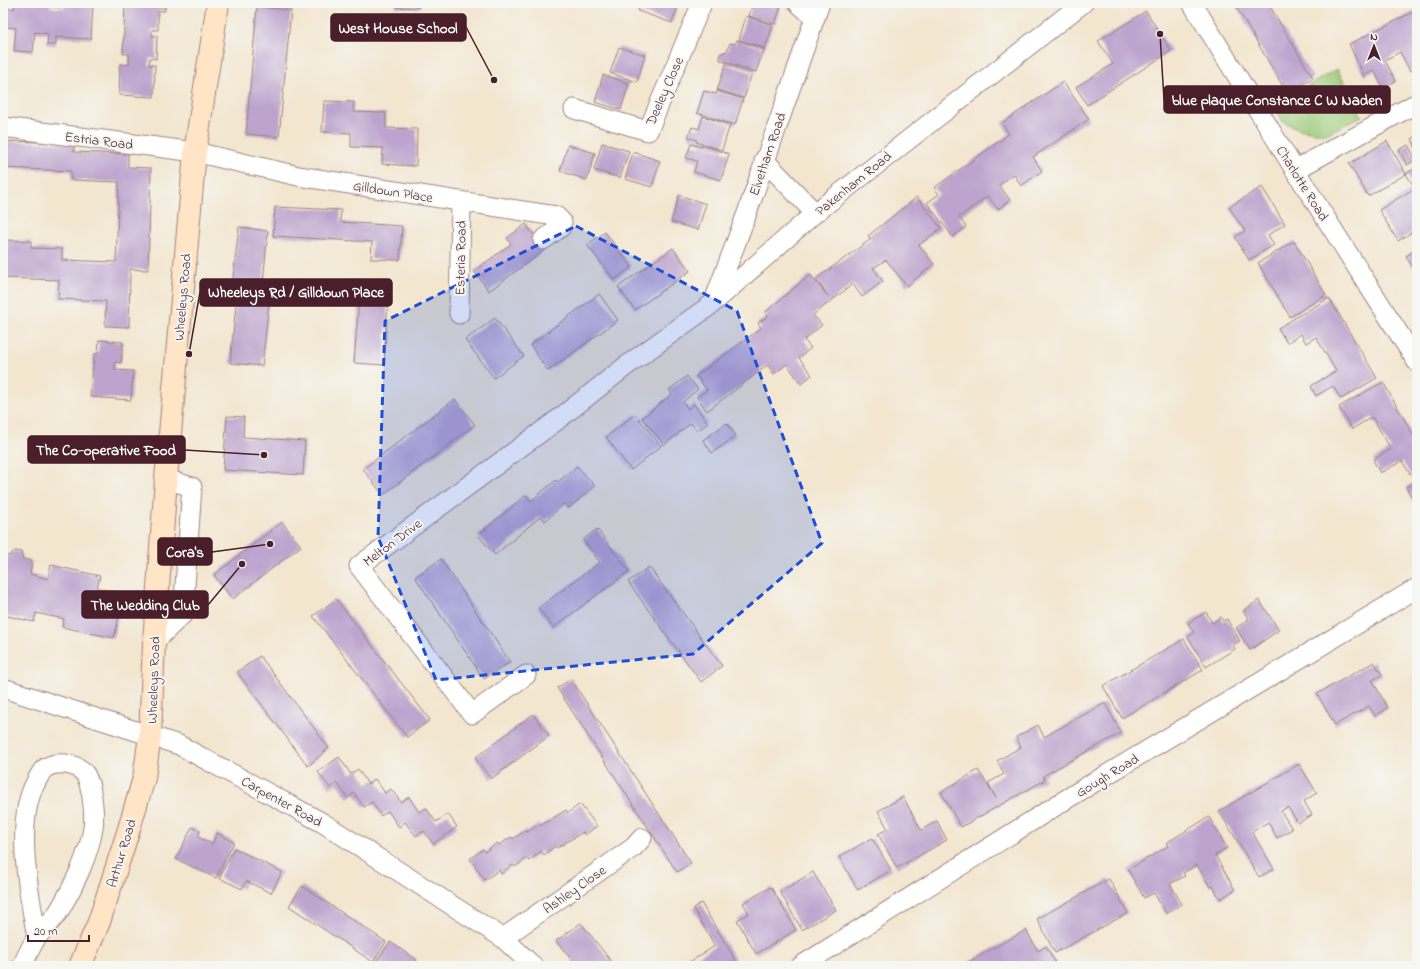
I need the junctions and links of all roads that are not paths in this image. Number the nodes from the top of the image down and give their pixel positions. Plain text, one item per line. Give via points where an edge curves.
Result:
1 (218, 3) edge
2 (702, 3) edge
3 (798, 3) edge
4 (1083, 3) edge
5 (1192, 3) edge
6 (817, 11) edge
7 (1417, 103) edge
8 (574, 109) dead end
9 (3, 127) edge
10 (195, 152) junction
11 (764, 160) junction
12 (1295, 170) junction
13 (461, 202) junction
14 (815, 213) junction
15 (543, 240) dead end
16 (712, 304) junction
17 (459, 314) dead end
18 (1417, 362) edge
19 (626, 366) joint
20 (1417, 588) edge
21 (526, 675) dead end
22 (3, 688) edge
23 (150, 736) junction
24 (642, 838) dead end
25 (37, 937) junction
26 (503, 938) junction
27 (22, 966) edge
28 (80, 966) edge
29 (533, 966) edge
30 (801, 966) edge

1 - 10 street, Wheeleys Road
2 - 8 street, Deeley Close via 648,131
3 - 6 street
4 - 14 street, Pakenham Road
5 - 12 street, Charlotte Road
6 - 11 street, Elvetham Road
7 - 12 street
9 - 10 street, Estria Road
10 - 13 street, Gilldown Place via 298,176
10 - 23 street, Wheeleys Road via 166,478
11 - 14 street
11 - 16 street, Elvetham Road via 747,213
12 - 18 street, Charlotte Road
13 - 15 street, Gilldown Place via 556,216 560,219 561,227
13 - 17 street, Esteria Road
14 - 16 street, Pakenham Road
16 - 19 street, Pakenham Road
19 - 21 street, Melton Drive via 556,421 359,566 472,714
20 - 30 street, Gough Road via 1073,795
22 - 23 street, Carpenter Road
23 - 26 street, Carpenter Road via 179,745 323,823
23 - 28 street, Arthur Road via 144,778 128,832 99,922
24 - 26 street, Ashley Close via 634,847
25 - 25 street via 26,879 26,826 29,800 35,782 44,769 58,764 75,765 85,775 91,794 93,827 79,874 58,912
25 - 27 street
26 - 29 street, Carpenter Road

